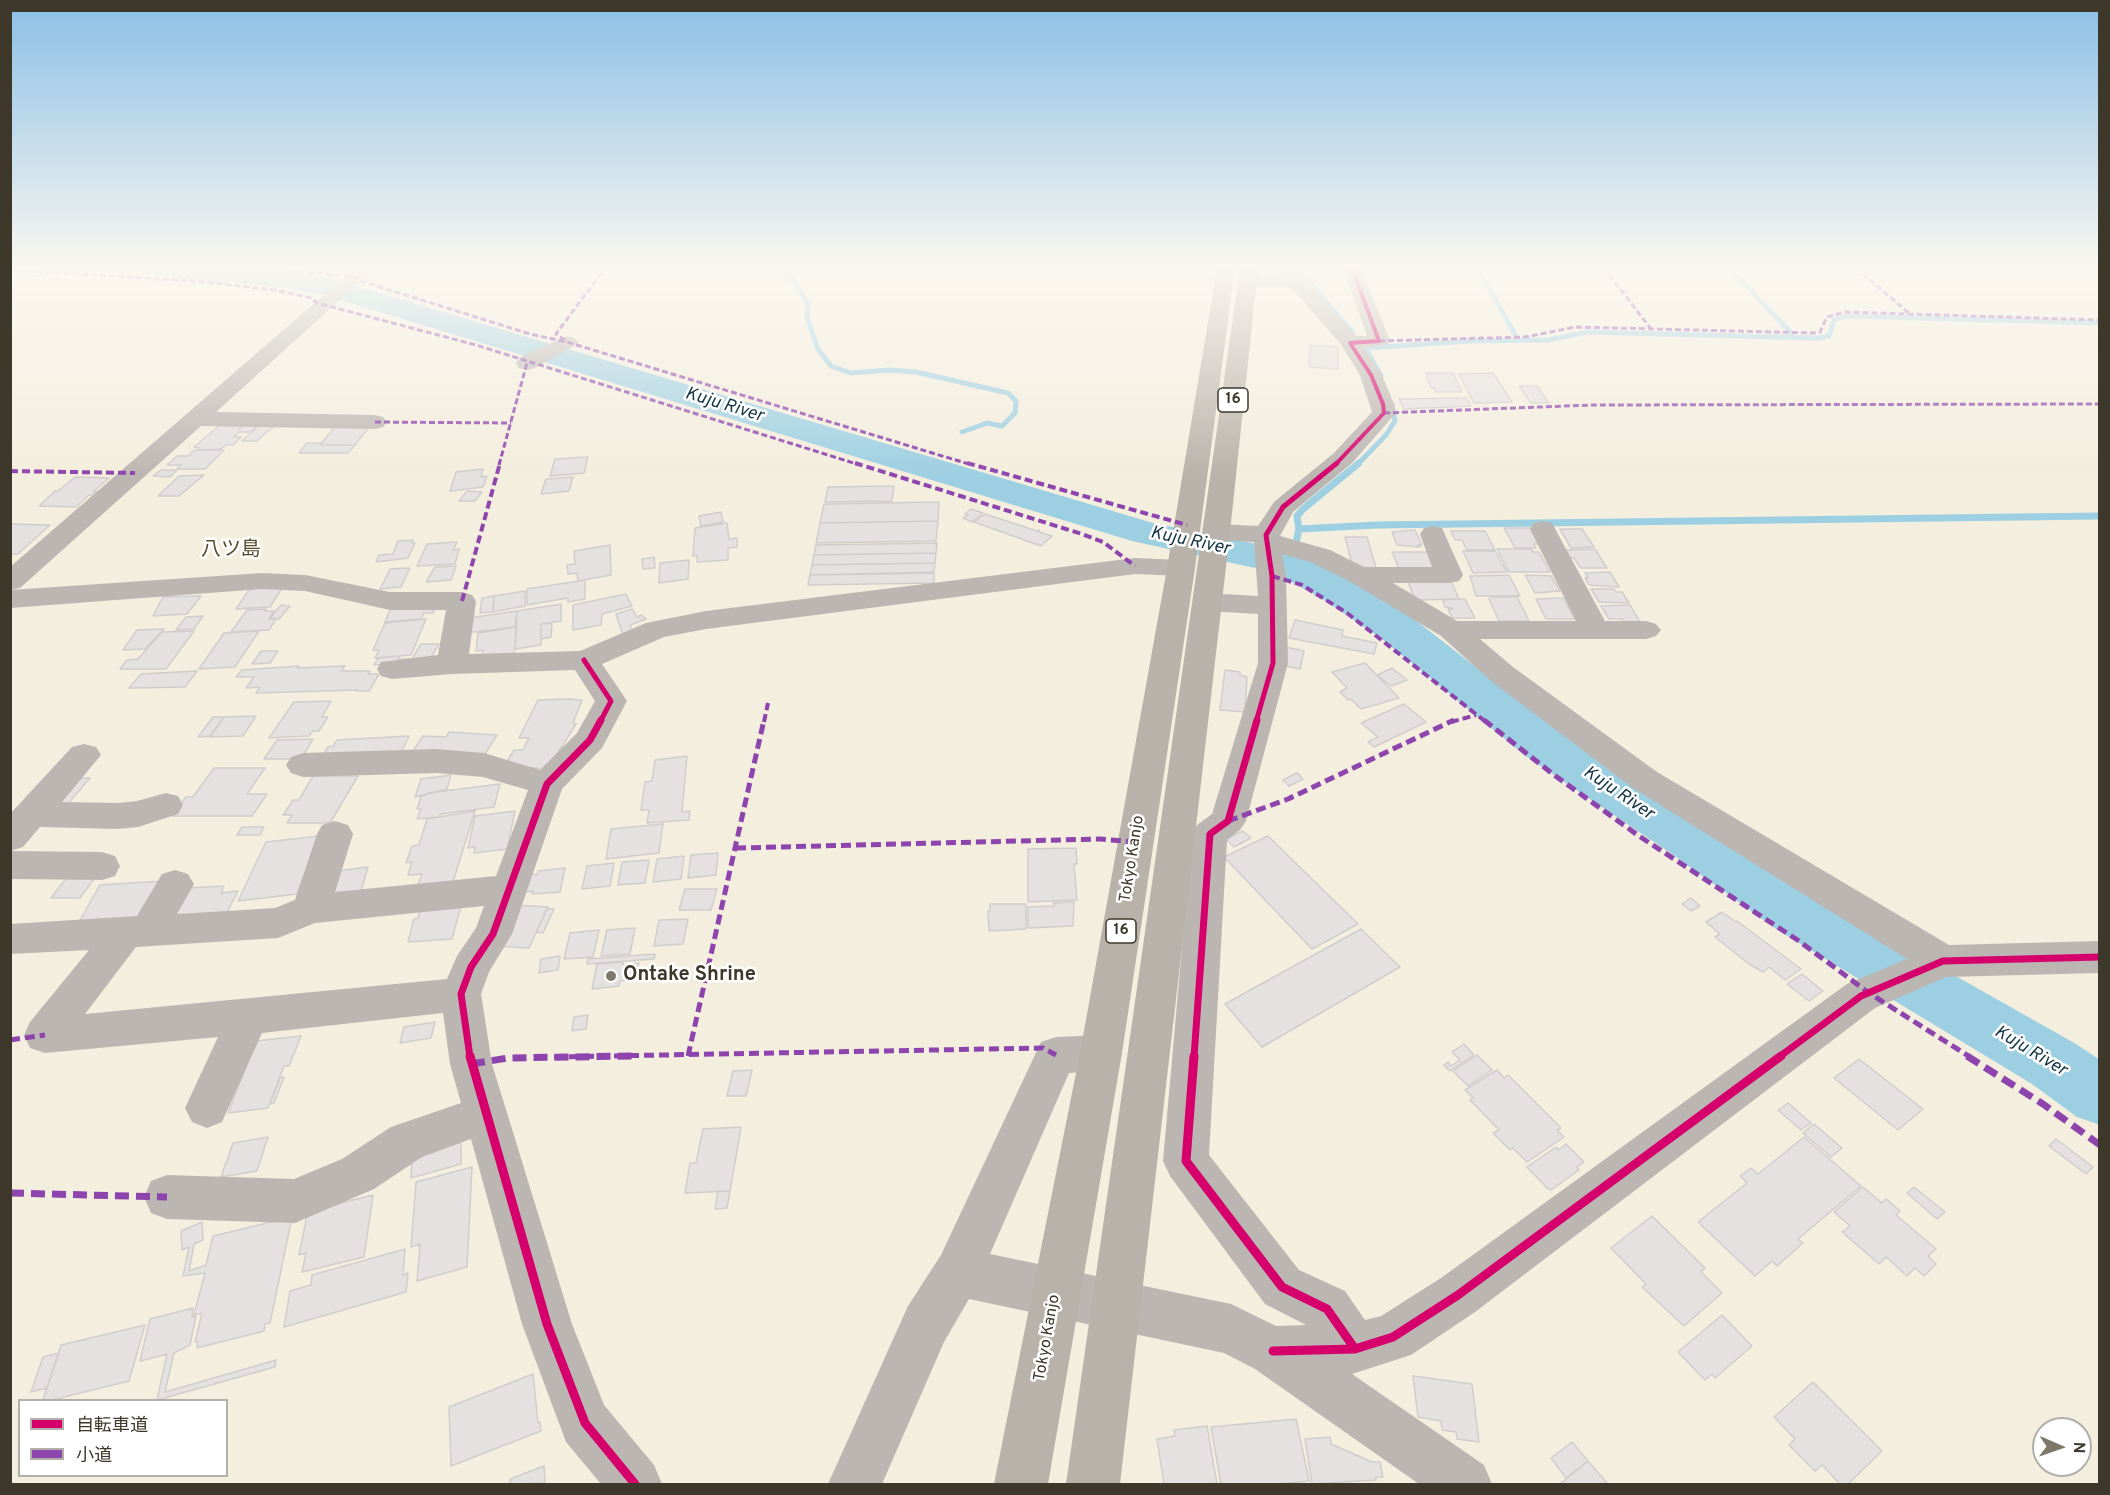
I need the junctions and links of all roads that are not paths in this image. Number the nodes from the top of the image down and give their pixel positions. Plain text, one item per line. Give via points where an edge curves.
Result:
1 (288, 338) edge
2 (1216, 338) edge
3 (1240, 338) edge
4 (1346, 338) edge
5 (1377, 338) edge
6 (567, 342) dead end
7 (1350, 343) junction
8 (527, 363) dead end
9 (196, 419) junction
10 (375, 422) dead end
11 (1543, 529) dead end
12 (1217, 532) junction
13 (1433, 534) dead end
14 (1270, 564) junction
15 (1181, 568) junction
16 (1359, 575) junction
17 (10, 582) edge
18 (10, 599) edge
19 (1207, 602) junction
20 (1451, 630) junction
21 (1594, 630) junction
22 (1646, 630) dead end
23 (584, 660) junction
24 (452, 664) junction
25 (392, 669) dead end
26 (84, 755) dead end
27 (303, 765) dead end
28 (547, 784) junction
29 (166, 805) dead end
30 (21, 826) edge
31 (335, 834) dead end
32 (1193, 841) junction
33 (10, 865) edge
34 (102, 866) dead end
35 (175, 884) dead end
36 (508, 889) junction
37 (311, 909) junction
38 (136, 931) junction
39 (10, 939) edge
40 (2100, 957) edge
41 (1943, 961) junction
42 (461, 994) junction
43 (248, 1017) junction
44 (1101, 1053) junction
45 (207, 1108) dead end
46 (485, 1114) junction
47 (167, 1197) dead end
48 (958, 1272) junction
49 (1056, 1293) junction
50 (1117, 1306) junction
51 (1355, 1349) junction
52 (1273, 1351) junction
53 (635, 1485) edge
54 (855, 1485) edge
55 (1022, 1485) edge
56 (1093, 1485) edge
57 (1465, 1485) edge

1 - 9 street
2 - 15 highway, Tokyo Kanjo / 16
3 - 12 highway, 16
4 - 7 street
5 - 7 street via 1379,342
6 - 8 street
7 - 14 street via 1371,375 1384,413 1343,458 1283,507
9 - 10 street
9 - 17 street
11 - 21 street
12 - 14 street
12 - 19 highway, 16
13 - 16 street via 1449,575
14 - 16 street via 1320,556
14 - 19 street
14 - 32 street via 1273,663 1228,821
15 - 23 street via 1135,566 706,620 656,629
15 - 44 highway, Tokyo Kanjo / 16
16 - 20 street
18 - 24 street via 262,581 305,583 390,601 462,601
19 - 32 highway, 16
20 - 21 street
20 - 41 street via 1502,674 1645,780
21 - 22 street
23 - 24 street
23 - 28 street via 610,701 590,740
24 - 25 street
26 - 30 street
27 - 28 street via 436,761 484,765
28 - 36 street
29 - 30 street via 138,814
31 - 37 street
32 - 50 highway, 16
32 - 51 street via 1186,1161 1282,1287 1327,1309
33 - 34 street
35 - 38 street
36 - 37 street
36 - 42 street via 493,934 471,967
37 - 38 street via 278,923
38 - 39 street
38 - 43 street via 45,1035
40 - 41 street
41 - 51 street via 1861,996 1458,1295 1393,1337
42 - 43 street
42 - 46 street via 471,1064
43 - 45 street
44 - 48 street via 1056,1055
44 - 49 highway, Tokyo Kanjo / 16
46 - 47 street via 407,1142 358,1174 295,1201
46 - 53 street via 547,1324 585,1423
48 - 49 street
48 - 54 street via 926,1324
49 - 50 street
49 - 55 highway, Tokyo Kanjo / 16
50 - 52 street via 1231,1329
50 - 56 highway, 16
51 - 52 street
52 - 57 street

